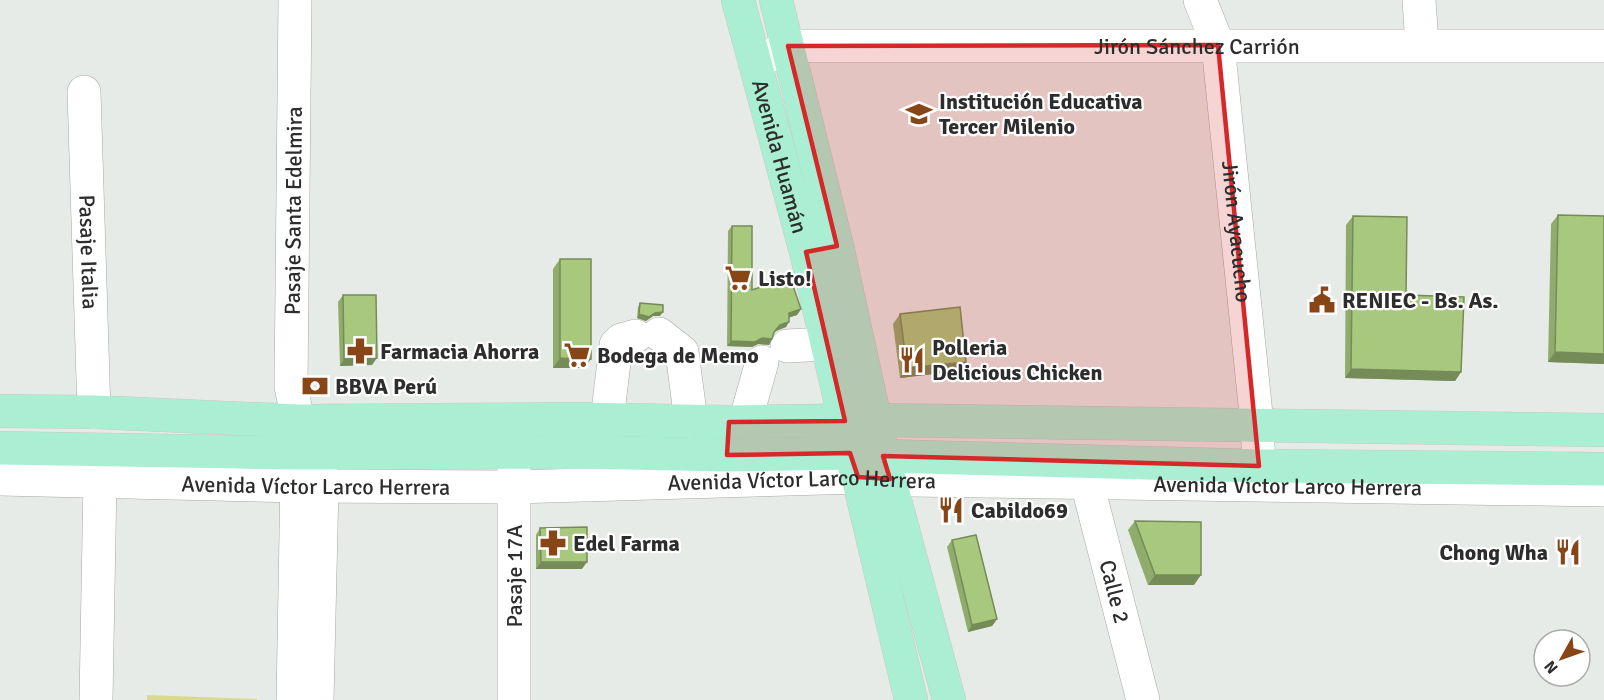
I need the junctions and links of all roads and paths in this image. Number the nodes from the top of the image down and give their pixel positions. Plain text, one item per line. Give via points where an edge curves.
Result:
1 (296, 0) edge
2 (738, 0) edge
3 (776, 0) edge
4 (1200, 0) edge
5 (1419, 0) edge
6 (1218, 45) junction
7 (1422, 45) junction
8 (788, 46) junction
9 (1604, 46) edge
10 (755, 63) junction
11 (84, 92) dead end
12 (822, 249) junction
13 (828, 344) junction
14 (0, 411) edge
15 (94, 412) junction
16 (593, 420) junction
17 (861, 420) junction
18 (308, 421) junction
19 (691, 421) junction
20 (737, 422) junction
21 (1257, 424) junction
22 (1604, 430) edge
23 (0, 448) edge
24 (514, 452) junction
25 (578, 452) junction
26 (308, 453) junction
27 (727, 455) junction
28 (854, 465) junction
29 (1258, 466) junction
30 (887, 468) junction
31 (1604, 469) edge
32 (0, 479) edge
33 (100, 480) junction
34 (1087, 483) junction
35 (310, 486) junction
36 (514, 487) junction
37 (1604, 490) edge
38 (96, 700) edge
39 (292, 700) edge
40 (317, 700) edge
41 (514, 700) edge
42 (911, 700) edge
43 (949, 700) edge
44 (1143, 700) edge

1 - 18 street, Pasaje Santa Edelmira via 291,386
2 - 10 main road, Avenida Huamán
3 - 8 main road, Avenida Huamán
4 - 6 street, Jirón Ayacucho
5 - 7 street
6 - 7 street, Jirón Sánchez Carrión
6 - 8 street, Jirón Sánchez Carrión
6 - 21 street, Jirón Ayacucho
7 - 9 street, Jirón Sánchez Carrión
8 - 10 street
8 - 12 main road, Avenida Huamán
10 - 12 main road, Avenida Huamán
11 - 15 street, Pasaje Italia
12 - 13 main road, Avenida Huamán
12 - 17 main road, Avenida Huamán
13 - 17 main road, Avenida Huamán
13 - 20 street via 774,354
14 - 15 main road
15 - 18 main road
16 - 18 main road
16 - 19 main road
16 - 19 street via 616,345 621,340 647,335 682,352
16 - 25 main road
17 - 20 main road
17 - 21 main road
17 - 28 main road, Avenida Huamán
17 - 30 main road, Avenida Huamán
18 - 26 street, Pasaje Santa Edelmira
19 - 20 main road
20 - 27 main road
21 - 22 main road
21 - 29 street, Jirón Ayacucho
23 - 26 main road, Avenida Víctor Larco Herrera
24 - 25 main road, Avenida Víctor Larco Herrera
24 - 26 main road, Avenida Víctor Larco Herrera
24 - 36 street, Pasaje 17A
25 - 27 main road, Avenida Víctor Larco Herrera
26 - 35 street, Pasaje Santa Edelmira
27 - 28 main road, Avenida Víctor Larco Herrera
28 - 30 main road, Avenida Víctor Larco Herrera
28 - 36 street, Avenida Víctor Larco Herrera
28 - 42 main road, Avenida Huamán
29 - 30 main road, Avenida Víctor Larco Herrera
29 - 31 main road, Avenida Víctor Larco Herrera
30 - 34 street, Avenida Víctor Larco Herrera
30 - 43 main road, Avenida Huamán
32 - 33 street, Avenida Víctor Larco Herrera
33 - 35 street, Avenida Víctor Larco Herrera
33 - 38 street
34 - 37 street, Avenida Víctor Larco Herrera
34 - 44 street, Calle 2
35 - 36 street, Avenida Víctor Larco Herrera
35 - 39 street
35 - 40 street
36 - 41 street, Pasaje 17A

